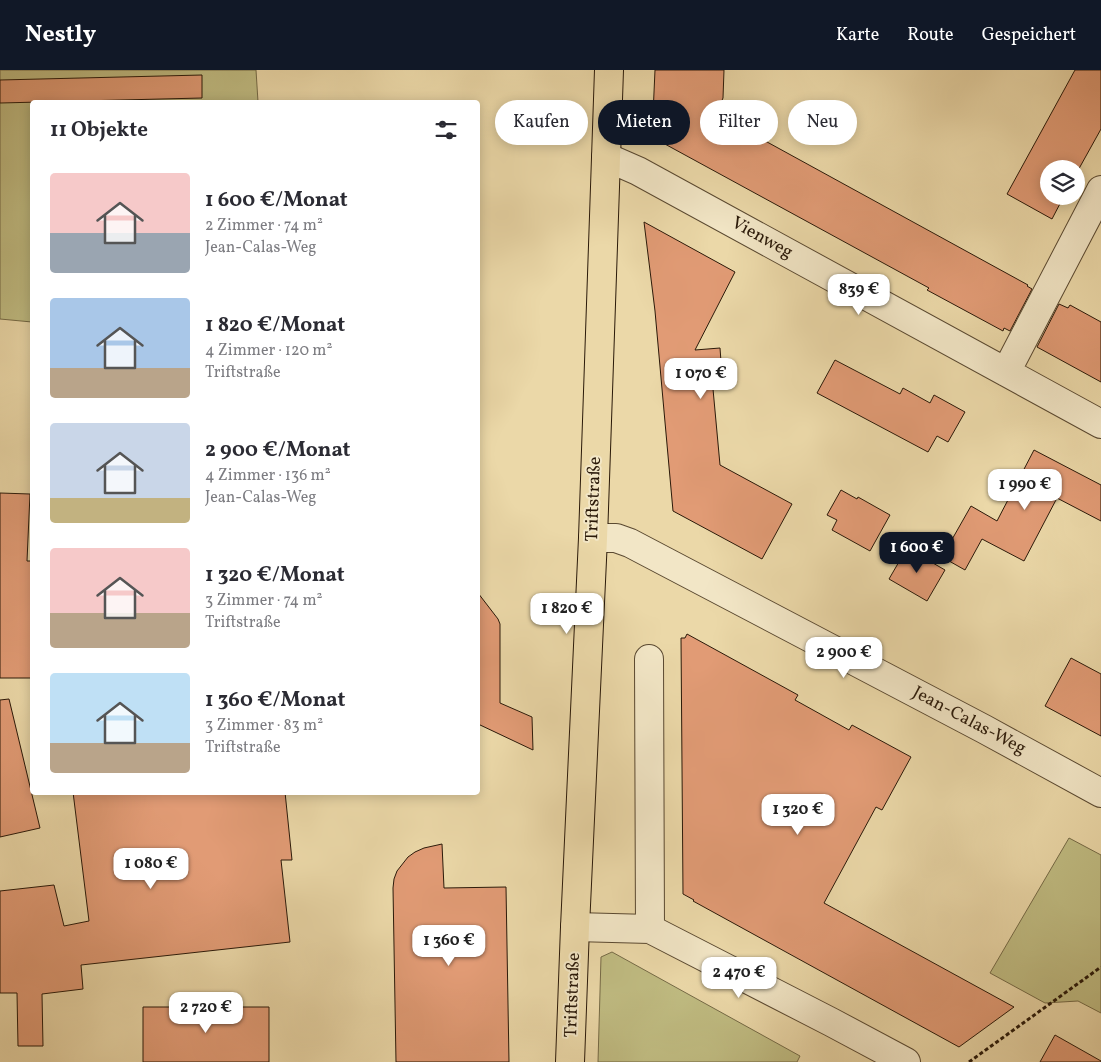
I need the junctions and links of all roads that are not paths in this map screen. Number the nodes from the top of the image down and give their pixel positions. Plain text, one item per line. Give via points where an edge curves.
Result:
1 (609, 70) edge
2 (606, 157) junction
3 (1101, 190) edge
4 (1006, 372) junction
5 (1101, 424) edge
6 (593, 538) junction
7 (649, 658) dead end
8 (1101, 793) edge
9 (575, 927) junction
10 (650, 929) junction
11 (570, 1062) edge
12 (906, 1062) edge

1 - 2 main road, Triftstraße
2 - 4 street, Vienweg via 638,171
2 - 6 main road, Triftstraße
3 - 4 street
4 - 5 street, Vienweg
6 - 8 street, Jean-Calas-Weg via 616,538 630,544
6 - 9 main road, Triftstraße
7 - 10 street
9 - 10 street, Triftstraße
9 - 11 main road, Triftstraße
10 - 12 street, Triftstraße

